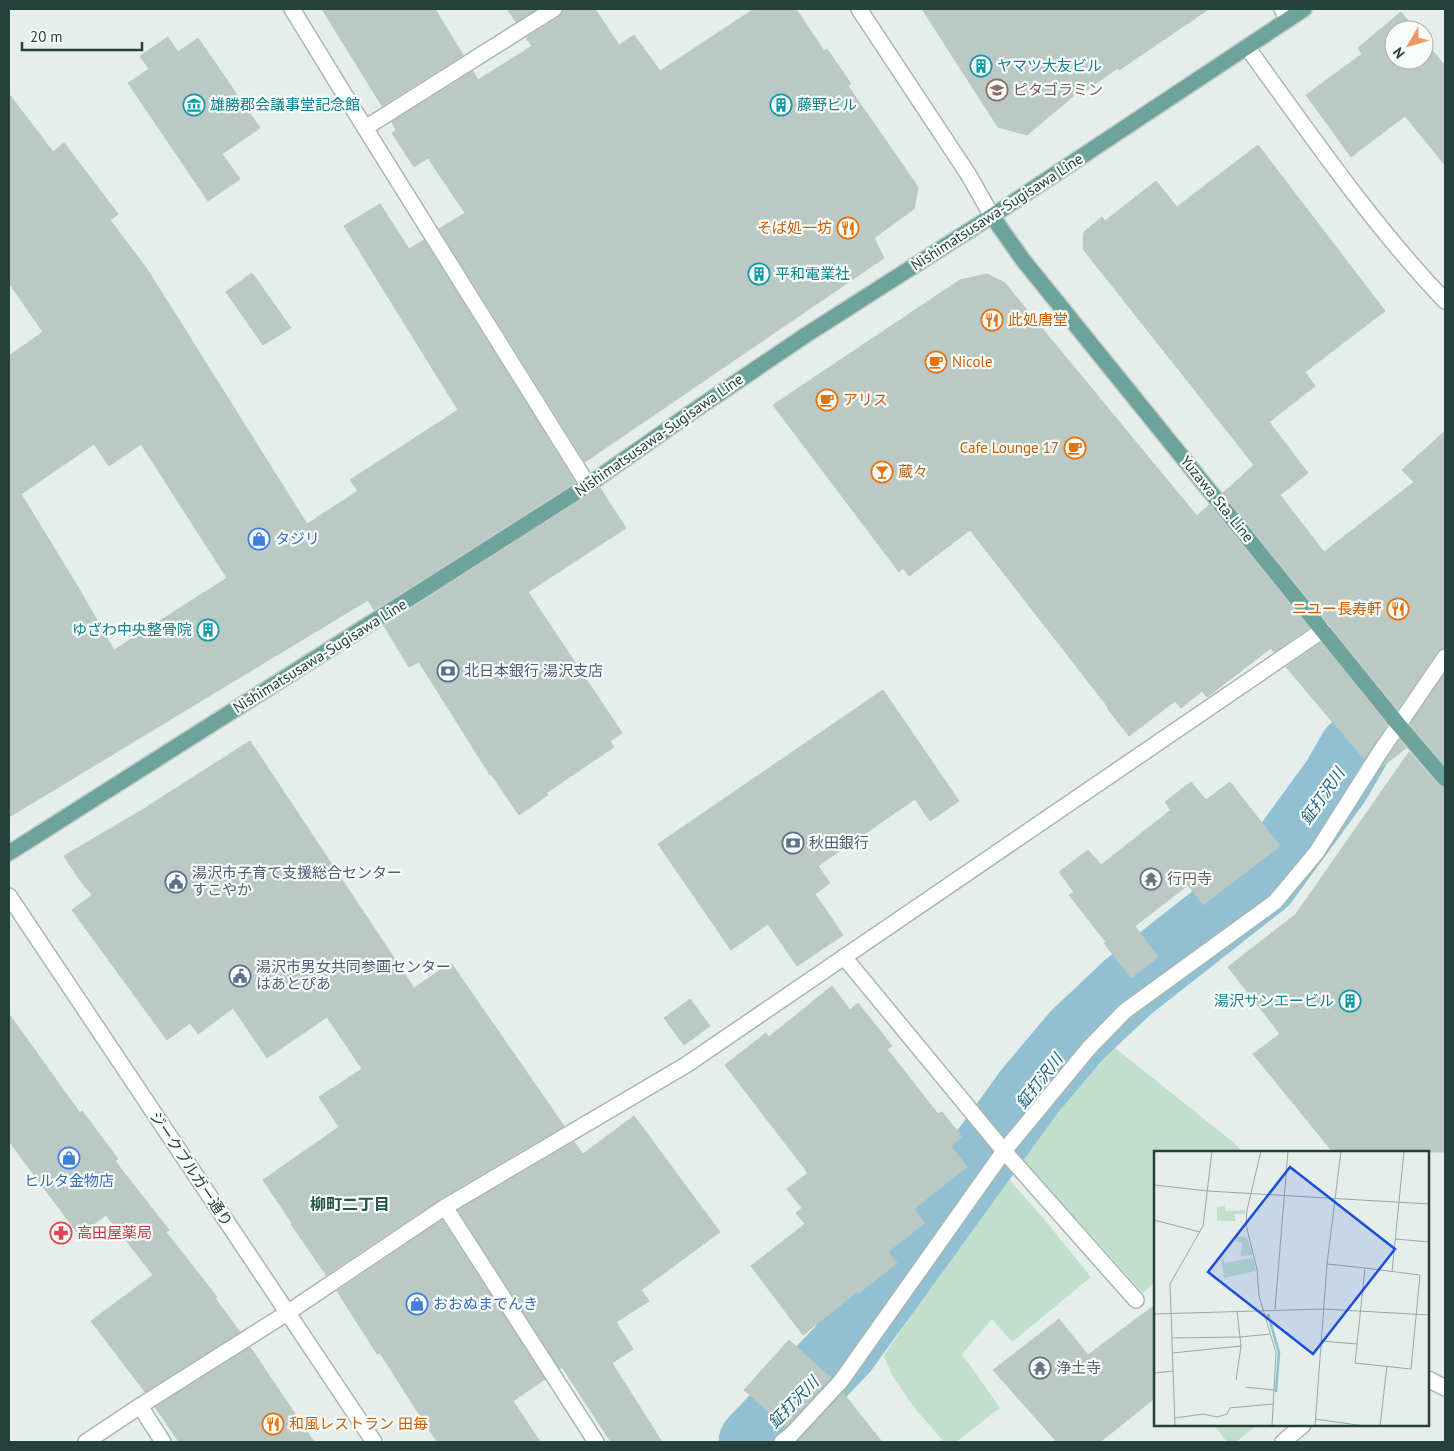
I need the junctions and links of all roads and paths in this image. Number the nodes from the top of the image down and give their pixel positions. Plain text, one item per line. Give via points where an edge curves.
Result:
1 (292, 9) edge
2 (554, 9) edge
3 (859, 9) edge
4 (1304, 9) edge
5 (1285, 14) edge
6 (1247, 47) junction
7 (365, 128) junction
8 (992, 216) junction
9 (1445, 301) edge
10 (588, 485) junction
11 (1323, 630) junction
12 (1445, 657) edge
13 (1398, 724) junction
14 (1445, 779) edge
15 (9, 853) edge
16 (9, 896) edge
17 (844, 957) junction
18 (1004, 1151) junction
19 (445, 1207) junction
20 (1136, 1300) dead end
21 (287, 1313) junction
22 (1429, 1380) edge
23 (1445, 1388) edge
24 (140, 1406) junction
25 (1302, 1426) edge
26 (86, 1442) edge
27 (163, 1442) edge
28 (374, 1442) edge
29 (596, 1442) edge
30 (782, 1442) edge
31 (1283, 1442) edge

1 - 7 street
2 - 7 street
3 - 8 street via 968,174
4 - 5 main road, Nishimatsusawa-Sugisawa Line
5 - 6 main road, Nishimatsusawa-Sugisawa Line
6 - 8 main road, Nishimatsusawa-Sugisawa Line
6 - 9 street via 1342,179
7 - 10 street
8 - 10 main road, Nishimatsusawa-Sugisawa Line via 806,335
8 - 11 main road, Yuzawa Sta. Line
10 - 15 main road, Nishimatsusawa-Sugisawa Line
11 - 13 main road, Yuzawa Sta. Line
11 - 17 street
12 - 13 street
13 - 14 main road, Yuzawa Sta. Line
13 - 18 street via 1316,853 1275,902 1125,1011 1089,1048
16 - 21 street, ジークブルガー通り
17 - 18 street
17 - 19 street via 686,1065
18 - 20 street
18 - 30 street via 841,1381
19 - 21 street
19 - 29 street
21 - 24 street
21 - 28 street, ジークブルガー通り
22 - 23 street
24 - 26 street
24 - 27 street
25 - 31 street

